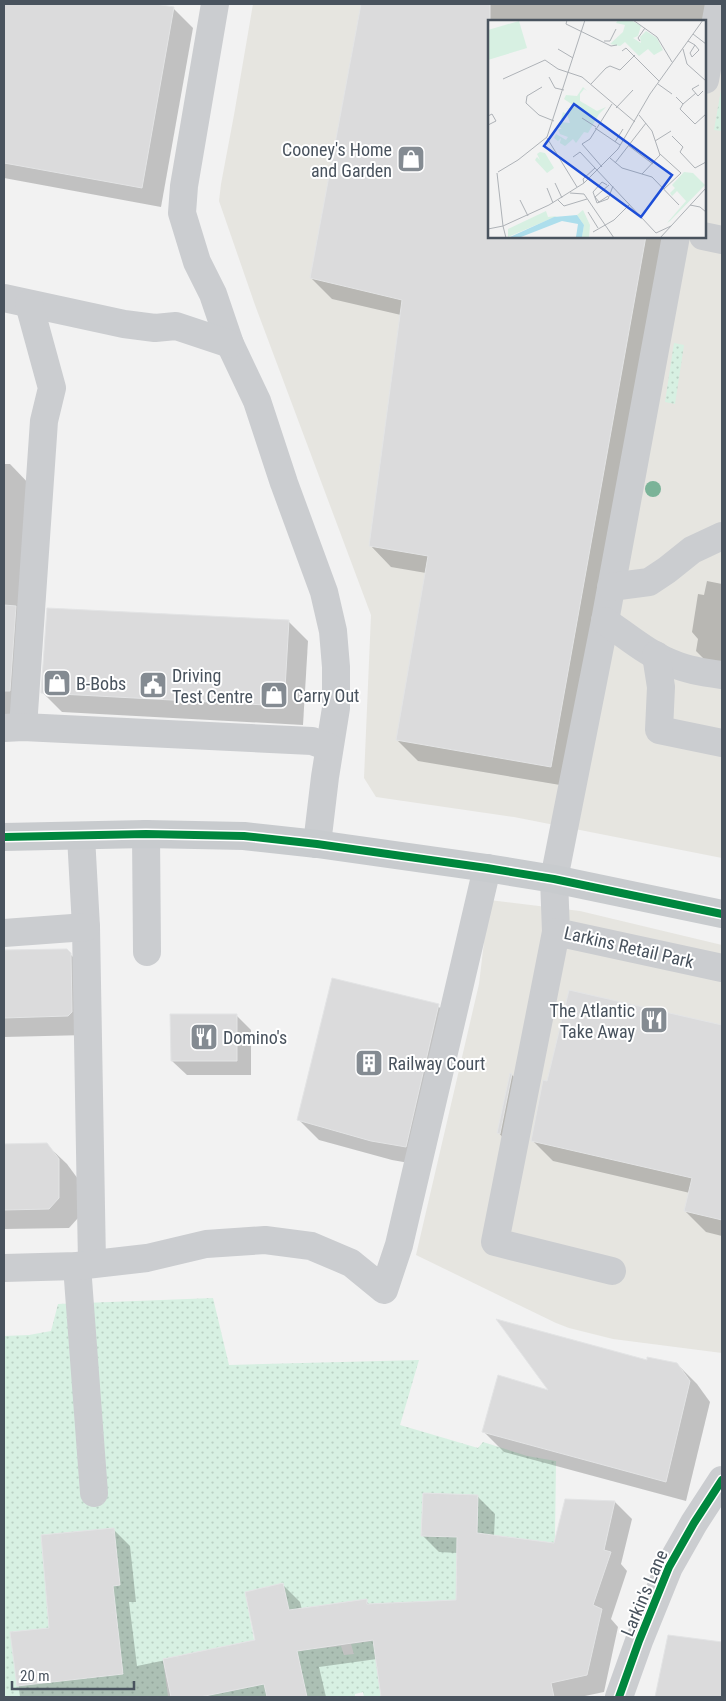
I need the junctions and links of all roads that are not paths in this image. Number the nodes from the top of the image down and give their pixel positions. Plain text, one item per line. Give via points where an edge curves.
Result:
1 (215, 4) edge
2 (719, 4) edge
3 (706, 75) edge
4 (706, 237) edge
5 (676, 238) edge
6 (722, 240) edge
7 (16, 301) edge
8 (230, 344) junction
9 (718, 541) edge
10 (611, 587) junction
11 (605, 621) junction
12 (656, 655) junction
13 (722, 675) edge
14 (13, 727) edge
15 (722, 743) edge
16 (329, 746) junction
17 (146, 834) junction
18 (81, 836) junction
19 (4, 837) edge
20 (317, 844) junction
21 (487, 868) junction
22 (554, 879) junction
23 (722, 914) edge
24 (86, 927) junction
25 (556, 932) junction
26 (4, 934) edge
27 (147, 952) dead end
28 (722, 968) edge
29 (85, 1264) junction
30 (4, 1268) edge
31 (612, 1271) dead end
32 (722, 1480) edge
33 (94, 1493) dead end
34 (619, 1697) edge

1 - 8 street via 182,213 197,262 213,294
2 - 3 street
4 - 6 street
5 - 10 street, Larkins Retail Park
7 - 8 street via 124,324 155,328 176,326
7 - 14 street via 52,388 44,421
8 - 16 street via 256,401 324,592 336,666 336,708
9 - 10 street via 692,550 649,582
10 - 11 street, Larkins Retail Park
11 - 12 street
11 - 22 street, Larkins Retail Park
12 - 13 street via 673,665
12 - 15 street via 661,687 659,730
14 - 16 street via 312,741
16 - 20 street
17 - 18 main road
17 - 20 main road via 244,836
17 - 27 street
18 - 19 main road
18 - 24 street
20 - 21 main road
21 - 22 main road
21 - 29 street via 399,1245 384,1290 351,1263 311,1246 265,1240 206,1244 147,1258
22 - 23 main road
22 - 25 street, Larkins Retail Park
24 - 26 street
24 - 29 street
25 - 28 street, Larkins Retail Park
25 - 31 street via 495,1242
29 - 30 street
29 - 33 street
32 - 34 street, Larkin's Lane via 669,1567

